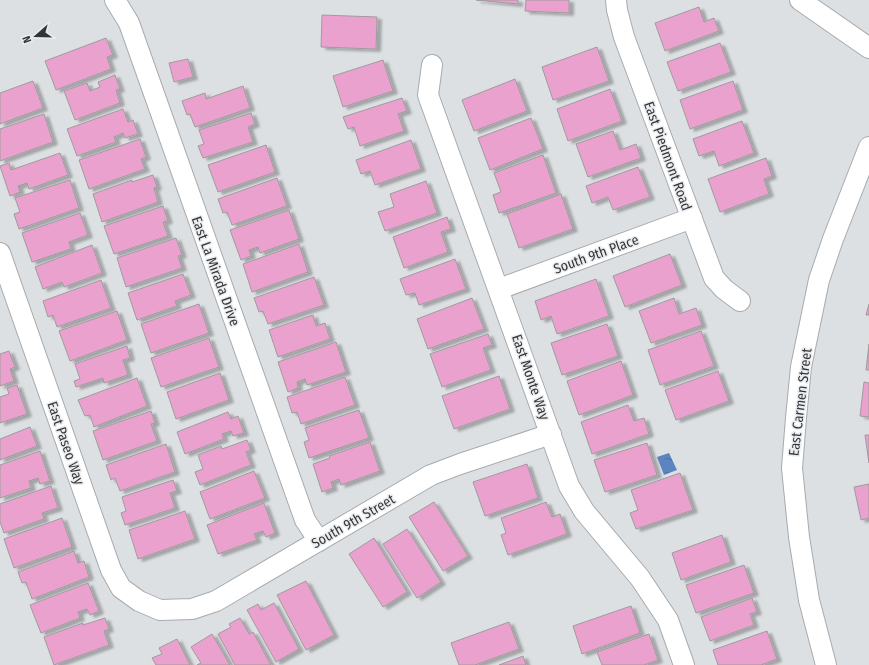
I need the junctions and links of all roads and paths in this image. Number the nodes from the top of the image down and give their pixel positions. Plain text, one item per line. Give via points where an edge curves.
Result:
1 (115, 0) edge
2 (616, 0) edge
3 (800, 0) edge
4 (869, 48) edge
5 (432, 65) dead end
6 (869, 147) edge
7 (692, 218) junction
8 (0, 253) edge
9 (500, 289) junction
10 (740, 301) dead end
11 (551, 434) junction
12 (319, 541) junction
13 (160, 610) joint
14 (684, 665) edge
15 (826, 665) edge

1 - 12 street, East La Mirada Drive via 129,23 305,520
2 - 7 street, East Piedmont Road via 624,37
3 - 4 street
5 - 9 street, East Monte Way via 428,95
6 - 15 street, East Carmen Street via 820,280 802,367 793,454 792,468 799,537 809,600
7 - 9 street, South 9th Place
7 - 10 street, East Piedmont Road via 714,278
8 - 13 street, East Paseo Way via 110,570 121,588 138,601
9 - 11 street, East Monte Way
11 - 12 street, South 9th Street via 431,475
11 - 14 street, East Monte Way via 569,486 584,511 640,578 668,620
12 - 13 street, South 9th Street via 216,601 192,609

